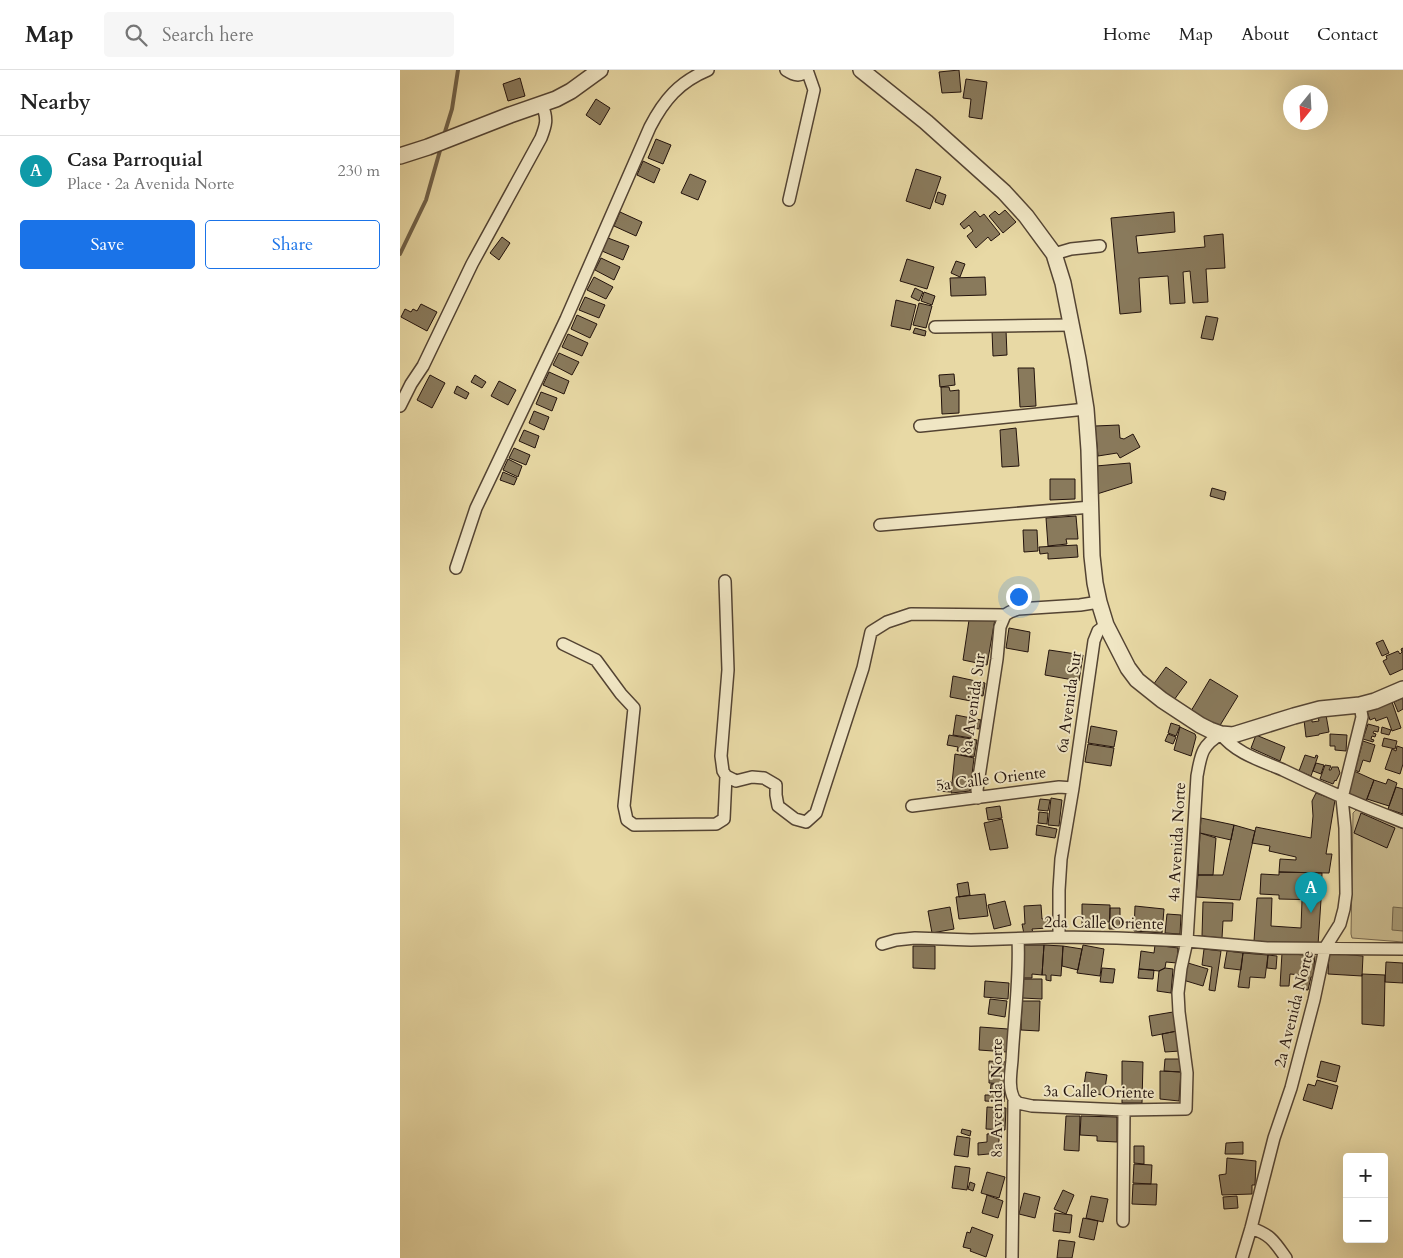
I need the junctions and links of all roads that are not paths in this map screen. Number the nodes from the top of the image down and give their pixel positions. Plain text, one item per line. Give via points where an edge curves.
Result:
1 (600, 70) edge
2 (708, 70) edge
3 (786, 70) edge
4 (807, 70) edge
5 (861, 70) edge
6 (542, 105) junction
7 (400, 156) edge
8 (789, 200) dead end
9 (1100, 246) dead end
10 (1054, 254) junction
11 (1070, 325) junction
12 (935, 327) dead end
13 (400, 406) edge
14 (1086, 409) junction
15 (920, 426) dead end
16 (1091, 507) junction
17 (880, 525) dead end
18 (456, 568) dead end
19 (725, 581) dead end
20 (1099, 602) junction
21 (1005, 615) junction
22 (1106, 625) junction
23 (563, 644) dead end
24 (1403, 689) edge
25 (1360, 705) junction
26 (1221, 734) junction
27 (726, 776) junction
28 (1073, 788) junction
29 (978, 798) junction
30 (1342, 798) junction
31 (912, 806) dead end
32 (1403, 822) edge
33 (1059, 937) junction
34 (1018, 938) junction
35 (1187, 941) junction
36 (882, 944) dead end
37 (1325, 948) junction
38 (1403, 949) edge
39 (1014, 1099) junction
40 (1186, 1109) joint
41 (1124, 1110) junction
42 (1123, 1221) dead end
43 (1251, 1228) junction
44 (1012, 1258) edge
45 (1242, 1258) edge
46 (1286, 1258) edge

1 - 6 street via 571,91
2 - 18 street via 679,87 650,127 566,319 476,508
3 - 4 street via 799,75
4 - 8 street via 814,90
5 - 10 street via 926,122 1004,192
6 - 7 street
6 - 13 street via 546,119 541,138
9 - 10 street
10 - 11 street
11 - 12 street
11 - 14 street
14 - 15 street
14 - 16 street
16 - 17 street
16 - 20 street via 1092,556
19 - 27 street via 728,670 721,756
20 - 21 street via 1018,609
20 - 22 street
21 - 27 street via 911,614 886,622 871,632 863,668 816,813 806,822 795,819 778,806 776,785 764,778 736,780
21 - 29 street, 8a Avenida Sur via 1000,626
22 - 26 street via 1128,668 1138,680 1178,711
22 - 28 street, 6a Avenida Sur via 1094,641
23 - 27 street via 596,660 634,708 624,806 628,820 634,825 716,824 724,819
24 - 25 street
25 - 26 street via 1320,710 1238,733
25 - 30 street, 2a Avenida Norte via 1362,717
26 - 30 street via 1226,742 1256,758
26 - 35 street, 4a Avenida Norte via 1205,746 1197,776
28 - 29 street, 5a Calle Oriente via 1058,787
28 - 33 street, 6a Avenida Sur via 1061,859
29 - 31 street, 5a Calle Oriente
30 - 32 street
30 - 37 street, 2a Avenida Norte via 1346,894 1340,924
33 - 34 street, 2da Calle Oriente
33 - 35 street, 2da Calle Oriente
34 - 36 street, 2da Calle Oriente via 915,938
34 - 39 street, 8a Avenida Norte via 1011,1082
35 - 37 street, 2da Calle Oriente via 1267,948
35 - 40 street, 4a Avenida Norte via 1178,992 1187,1073
37 - 38 street, 2da Calle Oriente
37 - 43 street, 2a Avenida Norte via 1291,1088 1274,1138
39 - 41 street, 3a Calle Oriente via 1032,1106
39 - 44 street, 8a Avenida Norte
40 - 41 street, 3a Calle Oriente
41 - 42 street
43 - 45 street, 2a Avenida Norte
43 - 46 street via 1267,1234

